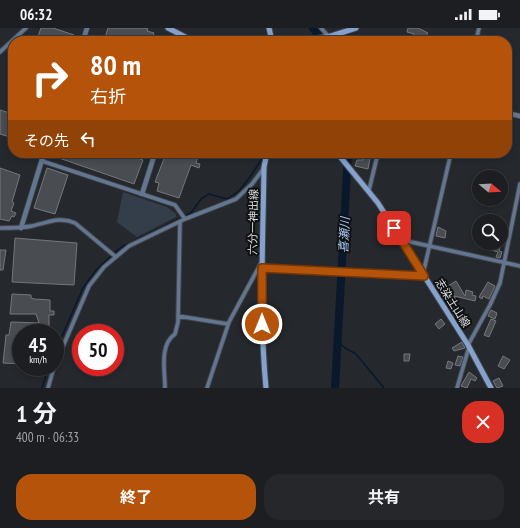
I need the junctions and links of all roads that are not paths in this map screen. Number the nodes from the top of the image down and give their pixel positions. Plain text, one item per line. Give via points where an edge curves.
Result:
1 (26, 28) edge
2 (168, 28) edge
3 (321, 28) edge
4 (356, 28) edge
5 (17, 36) edge
6 (183, 36) edge
7 (328, 36) edge
8 (335, 36) edge
9 (8, 45) edge
10 (0, 52) edge
11 (43, 158) edge
12 (153, 158) edge
13 (266, 158) edge
14 (341, 158) edge
15 (377, 158) edge
16 (450, 158) edge
17 (42, 161) junction
18 (264, 167) junction
19 (520, 184) edge
20 (369, 190) junction
21 (142, 194) junction
22 (185, 219) junction
23 (180, 222) junction
24 (0, 228) edge
25 (21, 228) junction
26 (402, 240) junction
27 (430, 247) junction
28 (116, 257) junction
29 (262, 261) junction
30 (502, 263) junction
31 (520, 266) edge
32 (262, 268) junction
33 (424, 275) junction
34 (178, 316) junction
35 (228, 324) junction
36 (64, 345) edge
37 (468, 346) junction
38 (52, 376) edge
39 (48, 388) edge
40 (165, 388) edge
41 (207, 388) edge
42 (266, 388) edge
43 (457, 388) edge
44 (491, 388) edge

1 - 5 street
2 - 6 main road
3 - 7 street
4 - 8 main road
9 - 10 street
11 - 17 street
12 - 21 street
13 - 18 main road, 六分一神出線
14 - 20 main road, 志染土山線
15 - 20 street
16 - 27 street
17 - 21 street
17 - 25 street
18 - 22 street via 252,184 236,199
18 - 29 main road, 六分一神出線
19 - 30 street
20 - 26 main road, 志染土山線
21 - 22 street via 175,205
22 - 23 street
23 - 28 street via 129,246
23 - 34 street
24 - 25 street
25 - 28 street via 47,221 68,220
26 - 27 street
26 - 33 main road, 志染土山線
27 - 30 street
27 - 33 street
28 - 36 street via 89,286
29 - 32 main road, 六分一神出線
29 - 35 street
30 - 31 street
30 - 37 street via 500,283
32 - 33 street
32 - 42 main road, 六分一神出線 via 262,338
33 - 37 main road, 志染土山線
34 - 35 street
34 - 40 street via 175,334 169,338 165,348
35 - 41 street
37 - 43 street
37 - 44 main road, 志染土山線
38 - 39 street

